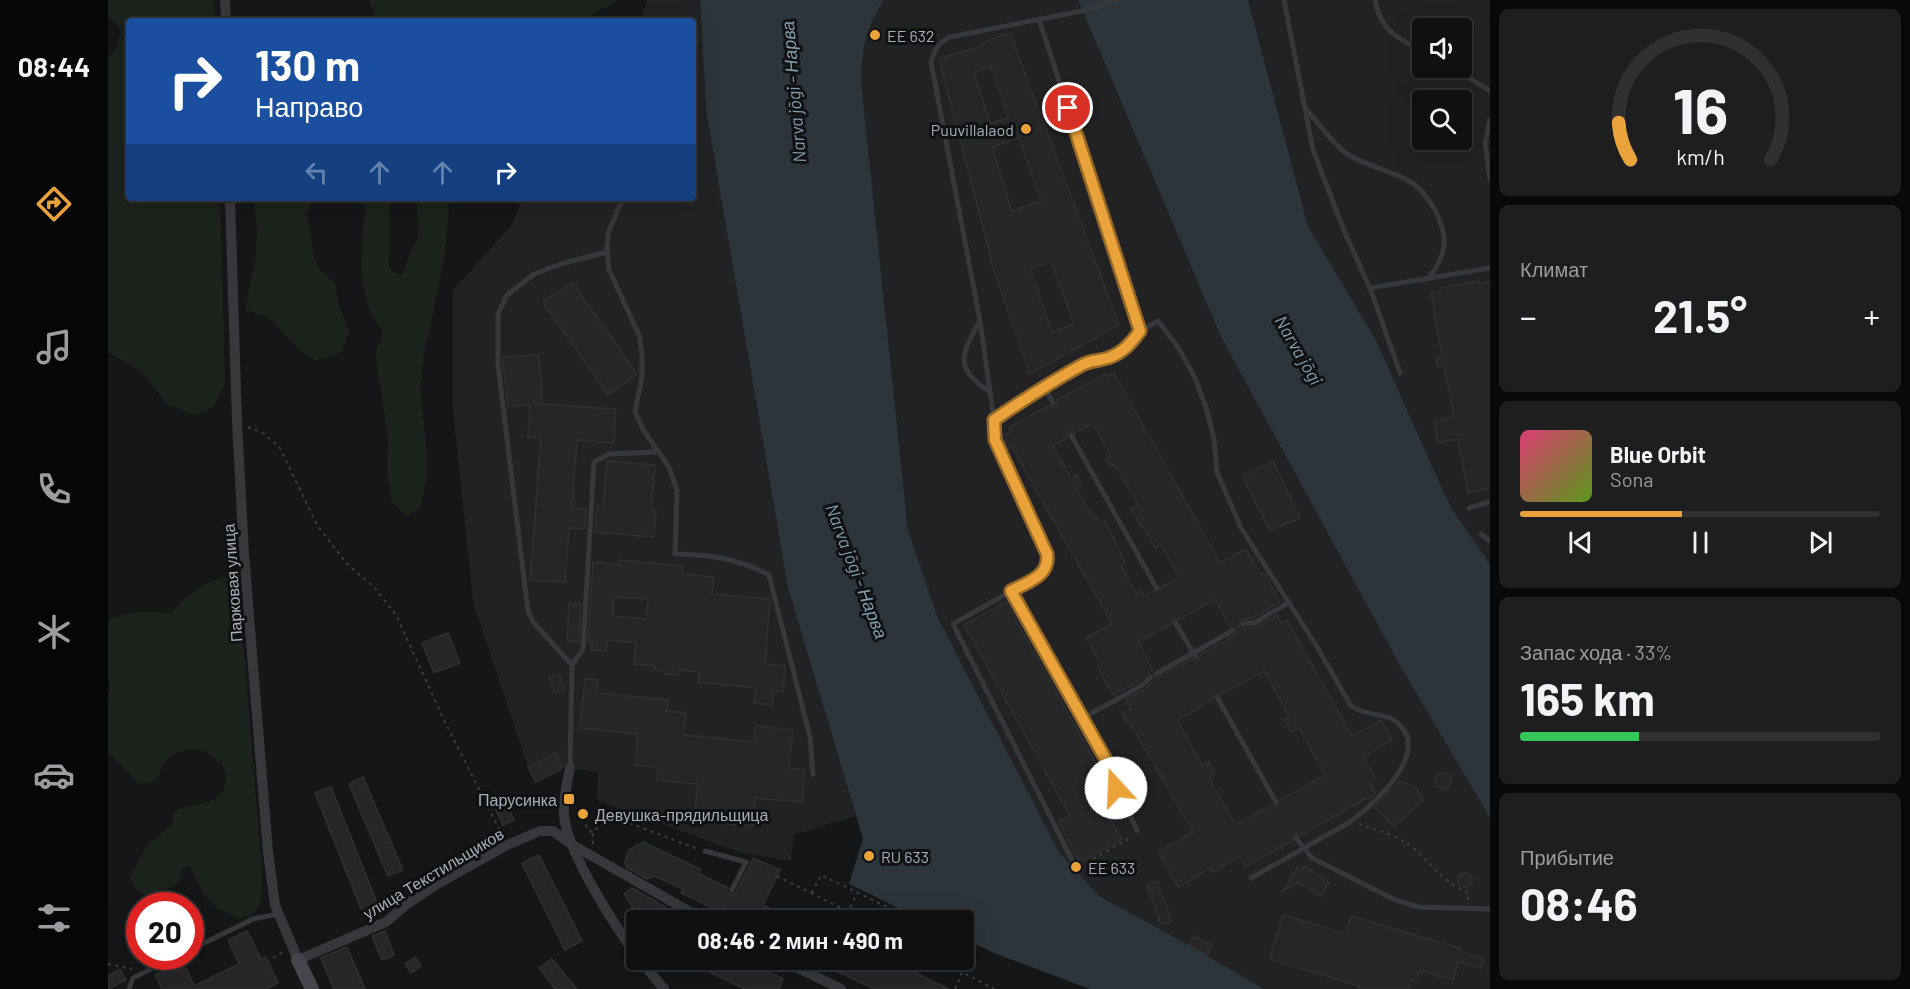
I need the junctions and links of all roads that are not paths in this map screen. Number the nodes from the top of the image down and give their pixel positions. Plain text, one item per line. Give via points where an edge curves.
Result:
1 (225, 0) edge
2 (1117, 0) edge
3 (1284, 0) edge
4 (1375, 0) edge
5 (226, 18) edge
6 (1039, 19) junction
7 (1412, 46) edge
8 (1469, 78) edge
9 (1490, 91) edge
10 (1305, 108) junction
11 (1490, 120) edge
12 (1490, 179) edge
13 (230, 201) edge
14 (622, 201) edge
15 (607, 252) junction
16 (1490, 268) edge
17 (1429, 278) junction
18 (1370, 288) junction
19 (980, 321) junction
20 (1140, 331) junction
21 (1400, 374) dead end
22 (1044, 386) junction
23 (990, 392) junction
24 (1053, 403) dead end
25 (994, 420) junction
26 (1071, 435) dead end
27 (657, 452) junction
28 (1490, 502) edge
29 (1469, 507) dead end
30 (1481, 534) dead end
31 (1490, 541) edge
32 (1157, 589) dead end
33 (1011, 591) junction
34 (1288, 603) junction
35 (1175, 622) dead end
36 (1243, 624) dead end
37 (1232, 631) dead end
38 (1194, 655) junction
39 (572, 665) junction
40 (1217, 697) dead end
41 (1083, 718) junction
42 (570, 768) joint
43 (813, 774) dead end
44 (1276, 802) dead end
45 (1137, 830) road end
46 (1296, 838) dead end
47 (571, 844) junction
48 (1303, 848) junction
49 (705, 851) road end
50 (1073, 862) road end
51 (1251, 878) dead end
52 (732, 890) dead end
53 (1490, 909) edge
54 (686, 910) edge
55 (278, 914) junction
56 (626, 940) edge
57 (204, 943) edge
58 (298, 960) junction
59 (149, 970) edge
60 (648, 970) edge
61 (803, 970) edge
62 (129, 989) edge
63 (312, 989) edge
64 (664, 989) edge
65 (842, 989) edge

1 - 5 street
2 - 6 lane
3 - 10 lane
4 - 7 lane via 1391,34
6 - 19 lane via 950,37 935,49 931,62
6 - 20 lane
8 - 9 lane
10 - 17 lane via 1346,153 1408,180 1430,201 1445,235 1439,264
10 - 18 lane via 1313,150
11 - 12 lane via 1485,143
13 - 55 street, Парковая улица via 244,554 272,890
14 - 15 lane via 608,233
15 - 27 lane via 609,270 639,335 642,377 635,412
15 - 39 lane via 534,274 507,295 498,314 498,365 528,611
16 - 17 lane
17 - 18 lane
18 - 21 lane
19 - 23 lane
19 - 23 lane via 967,344 965,369 972,380
20 - 22 lane via 1122,351 1090,360
20 - 34 lane via 1158,321 1178,347 1206,407 1217,472 1241,528
22 - 24 lane
22 - 25 lane
23 - 25 lane
25 - 33 lane via 995,440 1048,562 1041,574
26 - 32 lane
27 - 39 lane via 609,454 594,462 583,649
27 - 43 lane via 669,467 677,490 675,554 732,559 769,575 810,737
28 - 29 lane
30 - 31 lane
33 - 41 lane
33 - 50 lane via 953,624
34 - 36 lane via 1254,623
34 - 48 lane via 1351,706 1360,712 1393,719 1409,741 1400,770 1382,794 1350,822
35 - 38 lane
37 - 38 lane
38 - 41 lane
39 - 42 lane
40 - 44 lane
41 - 45 lane via 1114,774 1116,788
42 - 47 street via 564,815
46 - 48 lane
47 - 54 street, улица Текстильщиков
47 - 56 street
47 - 58 street, улица Текстильщиков via 553,831 540,831 507,845 432,887 386,922
48 - 51 lane
48 - 53 lane via 1312,858 1395,900 1419,907
49 - 52 lane via 746,862
55 - 57 lane via 253,919
55 - 58 street, Парковая улица
58 - 63 street
59 - 62 lane via 134,978
60 - 64 street
61 - 65 street

